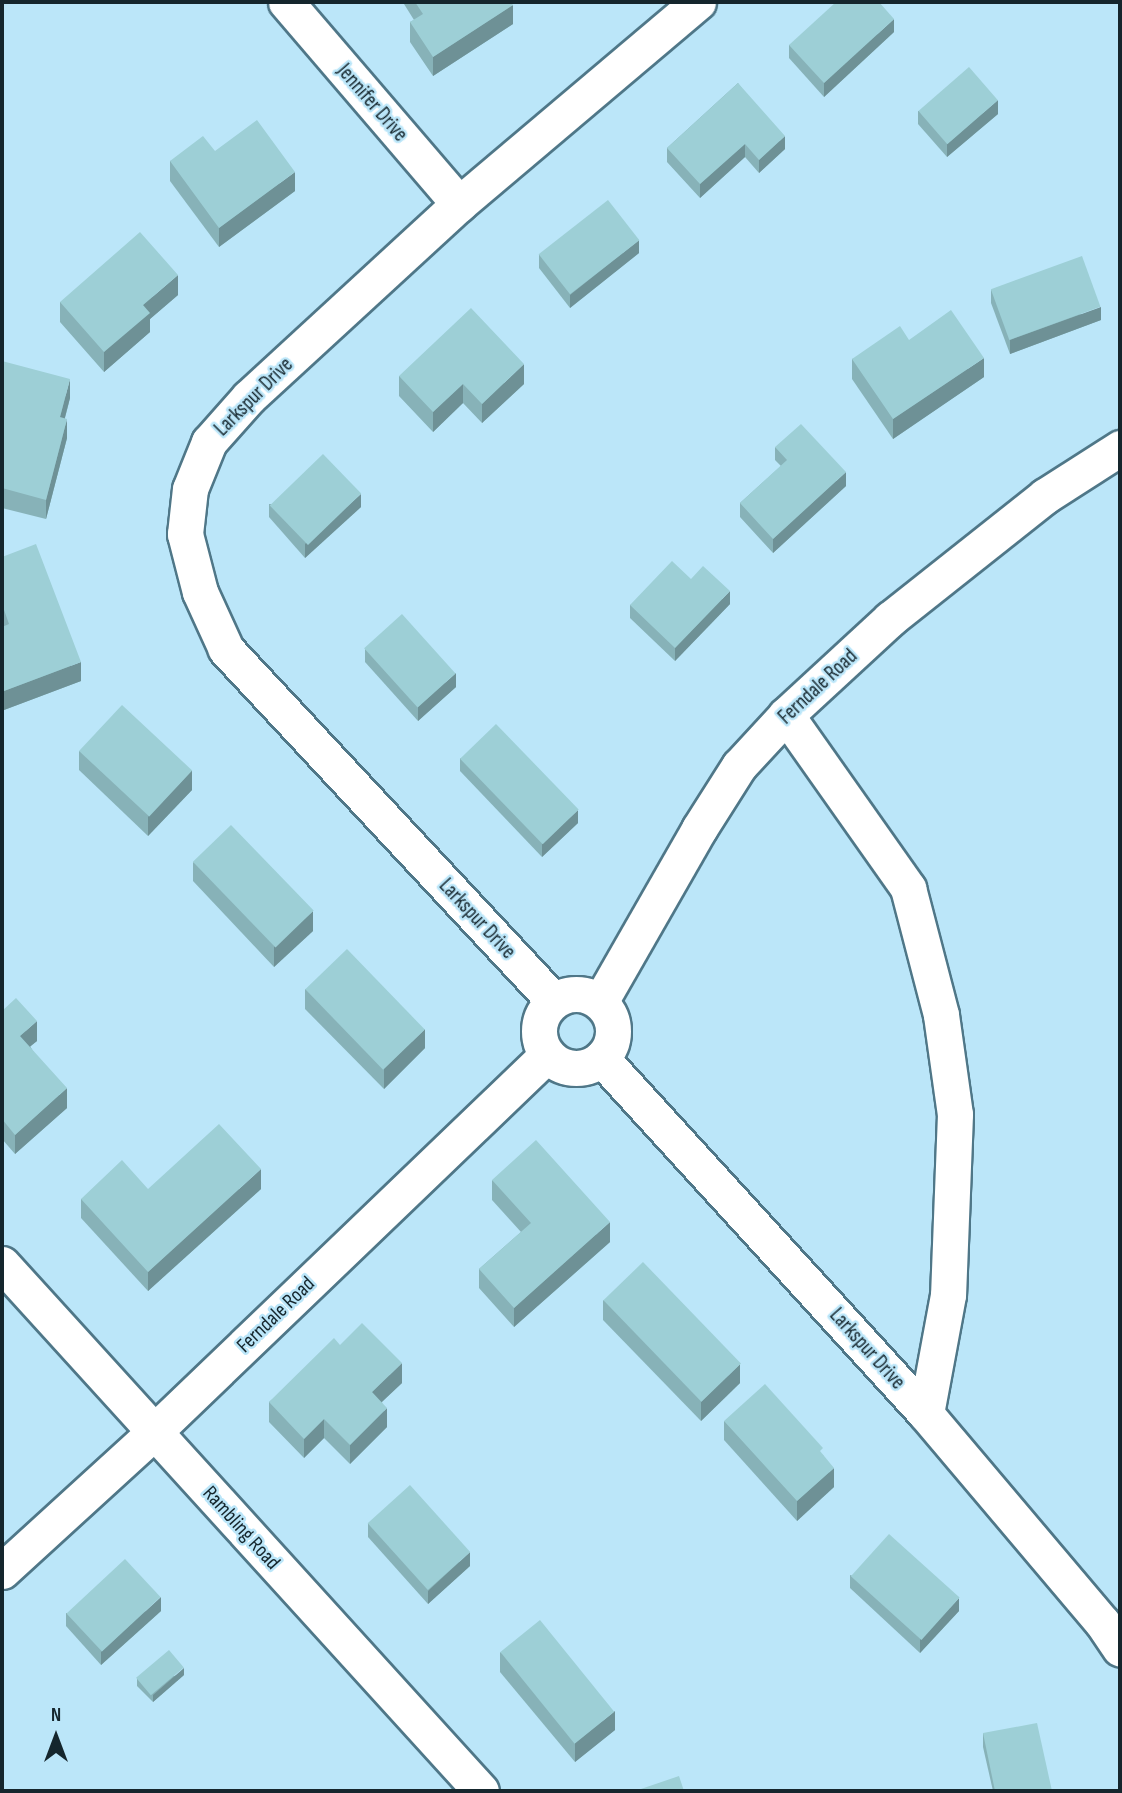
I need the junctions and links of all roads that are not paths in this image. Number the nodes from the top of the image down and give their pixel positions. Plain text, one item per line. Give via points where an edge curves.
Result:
1 (286, 2) edge
2 (698, 2) edge
3 (459, 204) junction
4 (1120, 448) edge
5 (786, 715) junction
6 (553, 1000) junction
7 (600, 1002) junction
8 (547, 1055) junction
9 (601, 1058) junction
10 (2, 1265) edge
11 (926, 1414) junction
12 (155, 1432) junction
13 (2, 1571) edge
14 (1120, 1649) edge
15 (481, 1791) edge

1 - 3 street, Jennifer Drive
2 - 3 street, Larkspur Drive
3 - 6 street, Larkspur Drive via 249,397 209,442 190,489 185,534 200,592 226,649
4 - 5 street, Ferndale Road via 1045,496 890,619
5 - 7 street, Ferndale Road via 739,766
5 - 11 street via 908,888 941,1015 955,1114 954,1142 948,1295
6 - 7 street via 577,993
6 - 8 street via 539,1021 540,1045
7 - 9 street via 613,1024 609,1048
8 - 9 street via 556,1063 580,1068
8 - 12 street, Ferndale Road
9 - 11 street, Larkspur Drive
10 - 12 street, Rambling Road
11 - 14 street, Larkspur Drive
12 - 13 street, Ferndale Road
12 - 15 street, Rambling Road

